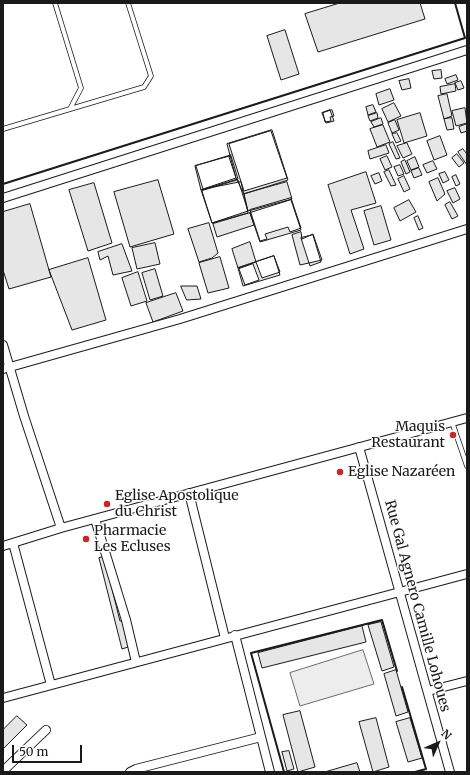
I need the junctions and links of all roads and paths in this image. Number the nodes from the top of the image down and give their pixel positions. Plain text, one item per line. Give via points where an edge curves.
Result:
1 (55, 3) edge
2 (128, 3) edge
3 (467, 50) edge
4 (70, 109) junction
5 (3, 129) edge
6 (3, 198) edge
7 (467, 229) edge
8 (3, 345) edge
9 (6, 368) edge
10 (467, 418) edge
11 (452, 422) junction
12 (359, 447) junction
13 (467, 466) edge
14 (189, 493) junction
15 (95, 519) junction
16 (61, 528) junction
17 (13, 544) junction
18 (3, 546) edge
19 (467, 574) edge
20 (401, 592) junction
21 (235, 635) junction
22 (225, 638) junction
23 (136, 662) junction
24 (467, 681) edge
25 (51, 685) junction
26 (428, 691) junction
27 (3, 698) edge
28 (46, 730) dead end
29 (260, 737) junction
30 (3, 771) edge
31 (130, 772) edge
32 (270, 772) edge
33 (450, 772) edge

1 - 4 lane via 81,88
2 - 4 lane via 151,76 144,87
3 - 6 street
4 - 5 lane
7 - 9 street via 180,319
8 - 9 street
9 - 16 street
10 - 11 street
11 - 12 street
11 - 13 lane
12 - 14 street
12 - 20 street, Rue Gal Agnero Camille Lohoues
14 - 15 street
14 - 22 street
15 - 16 street
15 - 23 street
16 - 17 street
17 - 18 street
17 - 25 street
19 - 20 street
20 - 21 street
20 - 26 street, Rue Gal Agnero Camille Lohoues
21 - 22 street
21 - 29 street
22 - 23 street
23 - 25 street
24 - 26 street
25 - 27 street
26 - 33 street, Rue Gal Agnero Camille Lohoues
28 - 30 street
29 - 31 street
29 - 32 street

